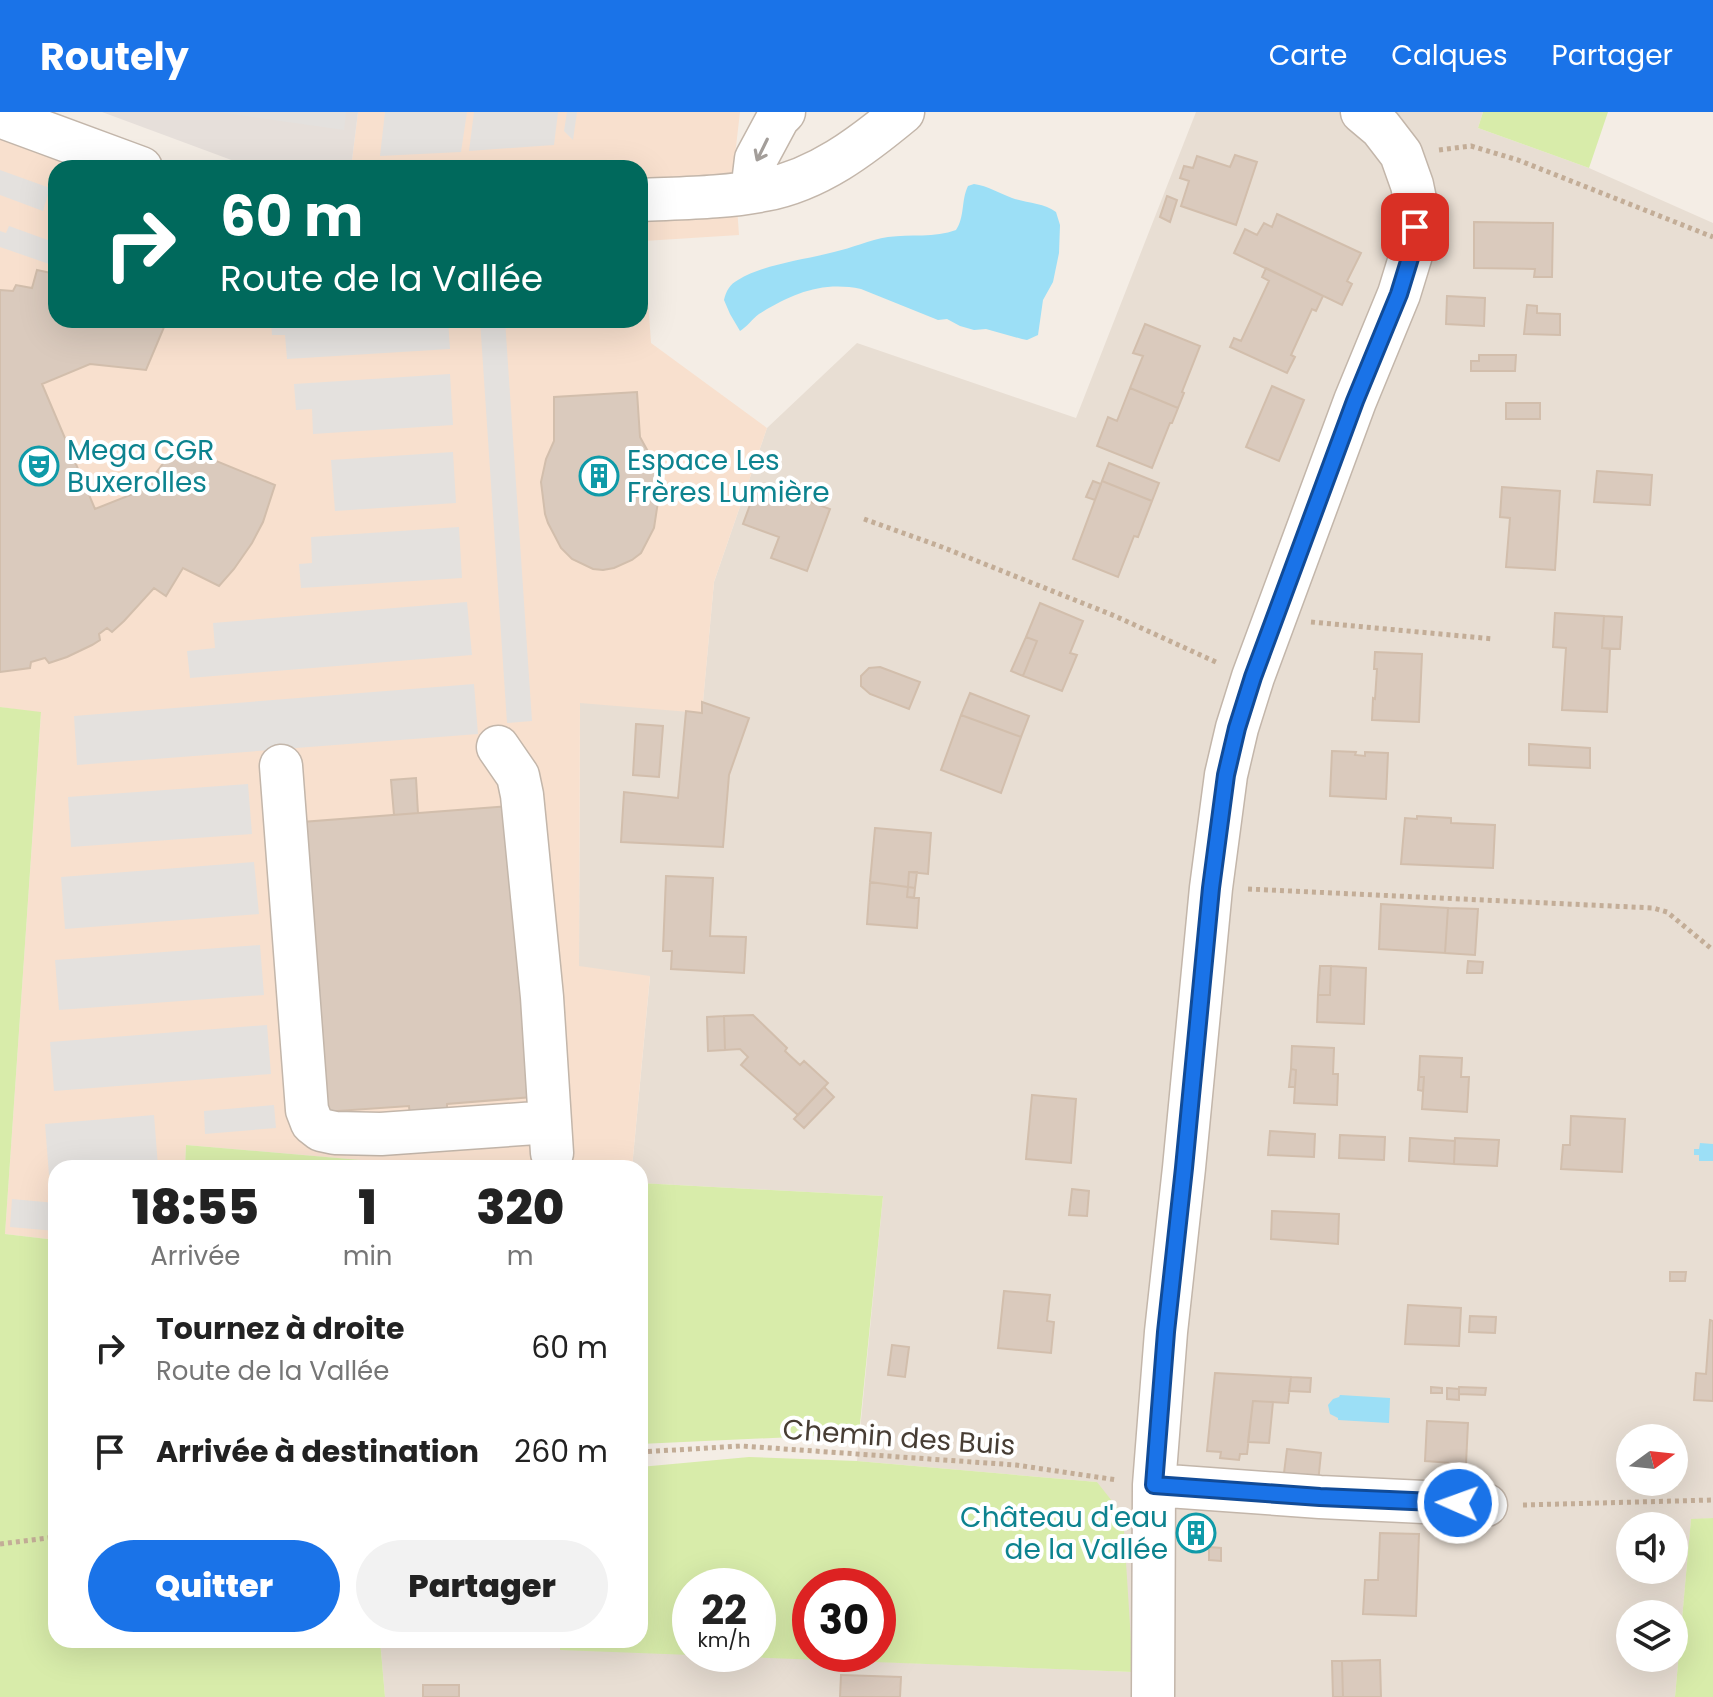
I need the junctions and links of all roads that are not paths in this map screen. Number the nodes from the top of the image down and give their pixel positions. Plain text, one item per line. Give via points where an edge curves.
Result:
1 (784, 112) edge
2 (903, 112) edge
3 (1362, 112) edge
4 (0, 116) edge
5 (108, 160) edge
6 (752, 192) junction
7 (648, 199) edge
8 (498, 747) dead end
9 (281, 766) dead end
10 (1154, 1485) junction
11 (1486, 1505) road end
12 (1153, 1697) edge

1 -> 6 street via 756,159
2 - 6 street via 824,168
3 - 10 street via 1401,154 1417,209 1414,245 1274,617 1226,775
4 - 5 street
6 - 7 street
8 - 9 street via 518,776 522,795 551,1138 335,1133 312,1123
10 - 11 street
10 - 12 street

